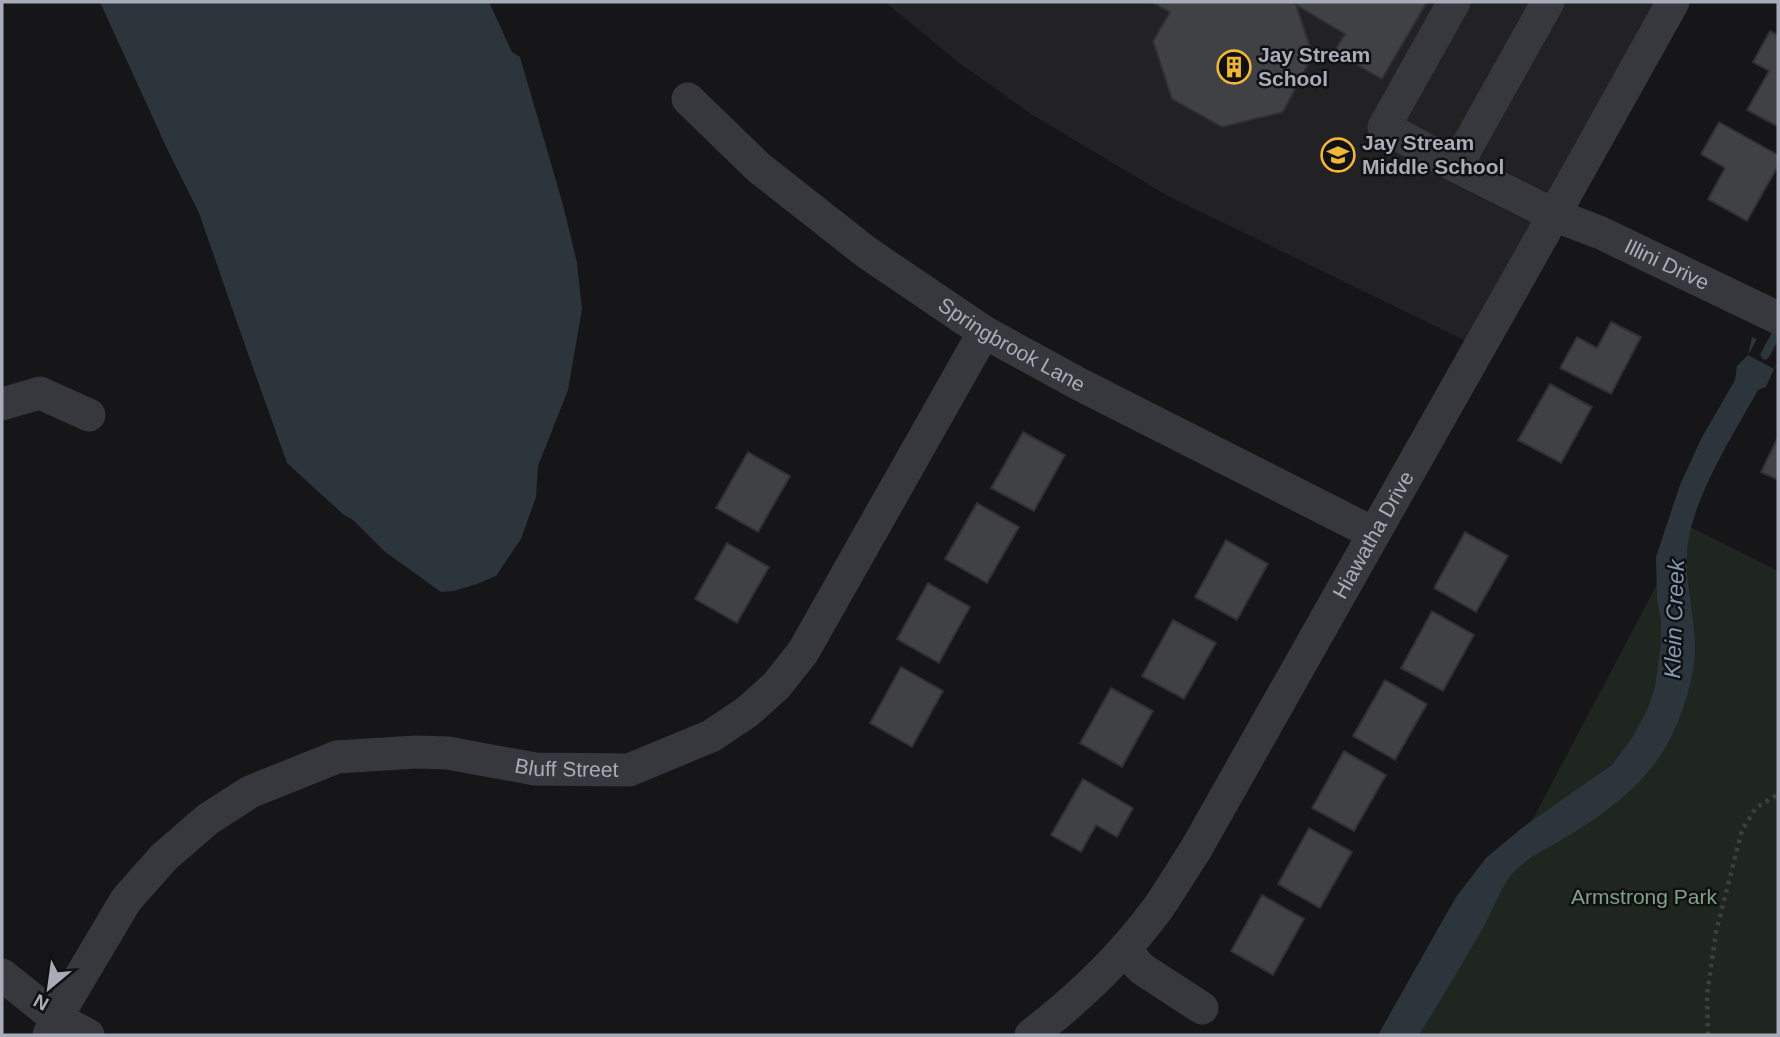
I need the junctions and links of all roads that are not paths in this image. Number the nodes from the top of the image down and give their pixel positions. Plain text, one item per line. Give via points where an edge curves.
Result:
1 (1454, 2) edge
2 (1548, 2) edge
3 (1673, 2) edge
4 (688, 99) dead end
5 (1456, 166) junction
6 (1554, 215) junction
7 (1774, 316) edge
8 (984, 332) junction
9 (2, 404) edge
10 (89, 415) dead end
11 (1373, 534) junction
12 (1124, 950) junction
13 (2, 975) edge
14 (1202, 1008) dead end
15 (52, 1027) edge
16 (88, 1035) edge
17 (1031, 1035) edge

1 - 5 street, Illini Drive via 1384,127
2 - 5 street
3 - 6 street, Hiawatha Drive
4 - 8 street, Springbrook Lane via 769,176 866,252
5 - 6 street, Illini Drive
6 - 7 street, Illini Drive
6 - 11 street, Hiawatha Drive
8 - 11 street, Springbrook Lane
8 - 15 street, Bluff Street via 803,652 747,712 711,736 629,770 535,769 448,753 403,753 337,757 250,792 208,819 156,865 127,900
9 - 10 street via 40,393
11 - 12 street, Hiawatha Drive via 1196,849
12 - 14 street via 1142,969
12 - 17 street, Hiawatha Drive via 1084,992
13 - 15 street
15 - 16 street

